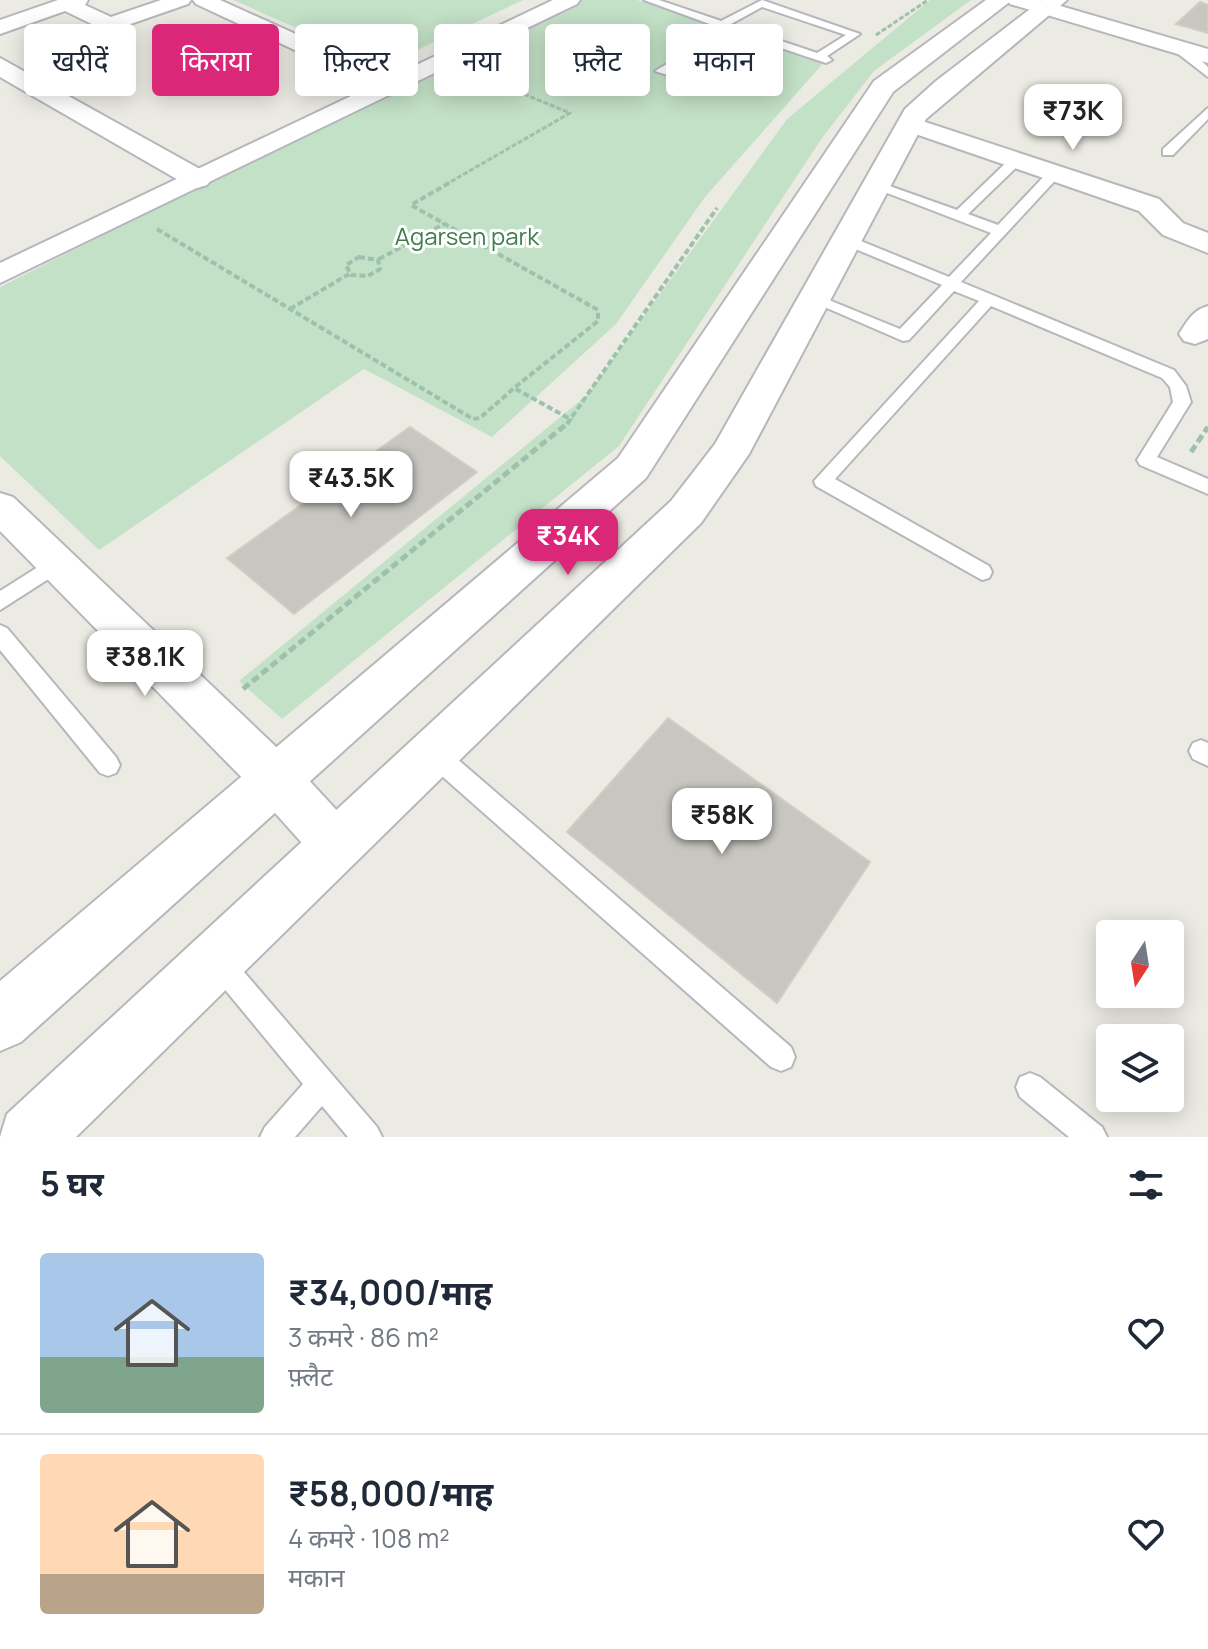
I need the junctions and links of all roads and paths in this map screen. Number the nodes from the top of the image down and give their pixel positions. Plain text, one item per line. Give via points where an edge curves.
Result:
1 (181, 0) edge
2 (203, 0) edge
3 (570, 0) edge
4 (649, 0) edge
5 (72, 2) edge
6 (1026, 9) edge
7 (719, 24) edge
8 (724, 24) edge
9 (1145, 38) junction
10 (295, 42) edge
11 (2, 44) edge
12 (783, 45) edge
13 (1176, 47) junction
14 (1208, 56) edge
15 (418, 73) edge
16 (1208, 74) edge
17 (370, 96) edge
18 (528, 96) edge
19 (1208, 112) edge
20 (910, 124) junction
21 (1168, 152) dead end
22 (1017, 160) junction
23 (1055, 173) junction
24 (197, 179) junction
25 (876, 186) junction
26 (717, 208) dead end
27 (959, 215) junction
28 (165, 219) dead end
29 (444, 224) junction
30 (1000, 231) junction
31 (846, 240) junction
32 (1208, 244) edge
33 (378, 260) junction
34 (0, 274) edge
35 (349, 274) junction
36 (949, 283) junction
37 (814, 299) junction
38 (989, 299) junction
39 (290, 309) junction
40 (514, 388) junction
41 (572, 420) junction
42 (1208, 487) edge
43 (0, 507) edge
44 (57, 563) junction
45 (982, 572) dead end
46 (0, 602) edge
47 (0, 634) edge
48 (211, 715) junction
49 (433, 753) junction
50 (108, 765) dead end
51 (276, 779) junction
52 (336, 845) junction
53 (216, 959) junction
54 (0, 1021) edge
55 (781, 1057) dead end
56 (323, 1084) junction
57 (1030, 1087) dead end
58 (30, 1137) edge
59 (275, 1137) edge
60 (367, 1137) edge
61 (1092, 1137) edge

1 - 5 street via 116,23
2 - 10 street
3 - 15 street
4 - 7 lane
5 - 11 street
6 - 9 street
6 - 9 street via 1067,34
6 - 20 street
6 - 51 street via 897,74 883,87 632,468
8 - 12 lane via 761,3 855,34 822,58
9 - 13 street
11 - 24 street
13 - 14 street
13 - 16 lane
17 - 24 street
18 - 29 path via 570,113 411,205
19 - 21 lane
20 - 22 street
20 - 25 street
22 - 23 street
22 - 27 lane
23 - 30 lane
23 - 32 street via 1149,205 1173,229
24 - 34 street
25 - 27 lane
25 - 31 street
26 - 41 path
27 - 30 lane
28 - 39 path via 151,226
29 - 33 path
29 - 40 path via 598,310 598,321
30 - 36 lane
31 - 36 lane
31 - 37 street
33 - 35 path via 381,265 374,274
33 - 35 path via 353,259 346,265
35 - 39 path
36 - 37 lane via 903,336
36 - 38 lane
37 - 49 street via 729,454 686,512
38 - 42 lane via 1168,374 1182,402 1146,460
38 - 45 lane via 823,481
39 - 40 path via 473,419
40 - 41 path
41 - 48 path
43 - 44 street
44 - 46 lane
44 - 48 street
47 - 50 lane
48 - 51 street
49 - 52 street
49 - 55 lane
51 - 52 street
51 - 54 street
52 - 53 street
53 - 56 lane
53 - 58 street
56 - 59 lane
56 - 60 lane
57 - 61 lane

